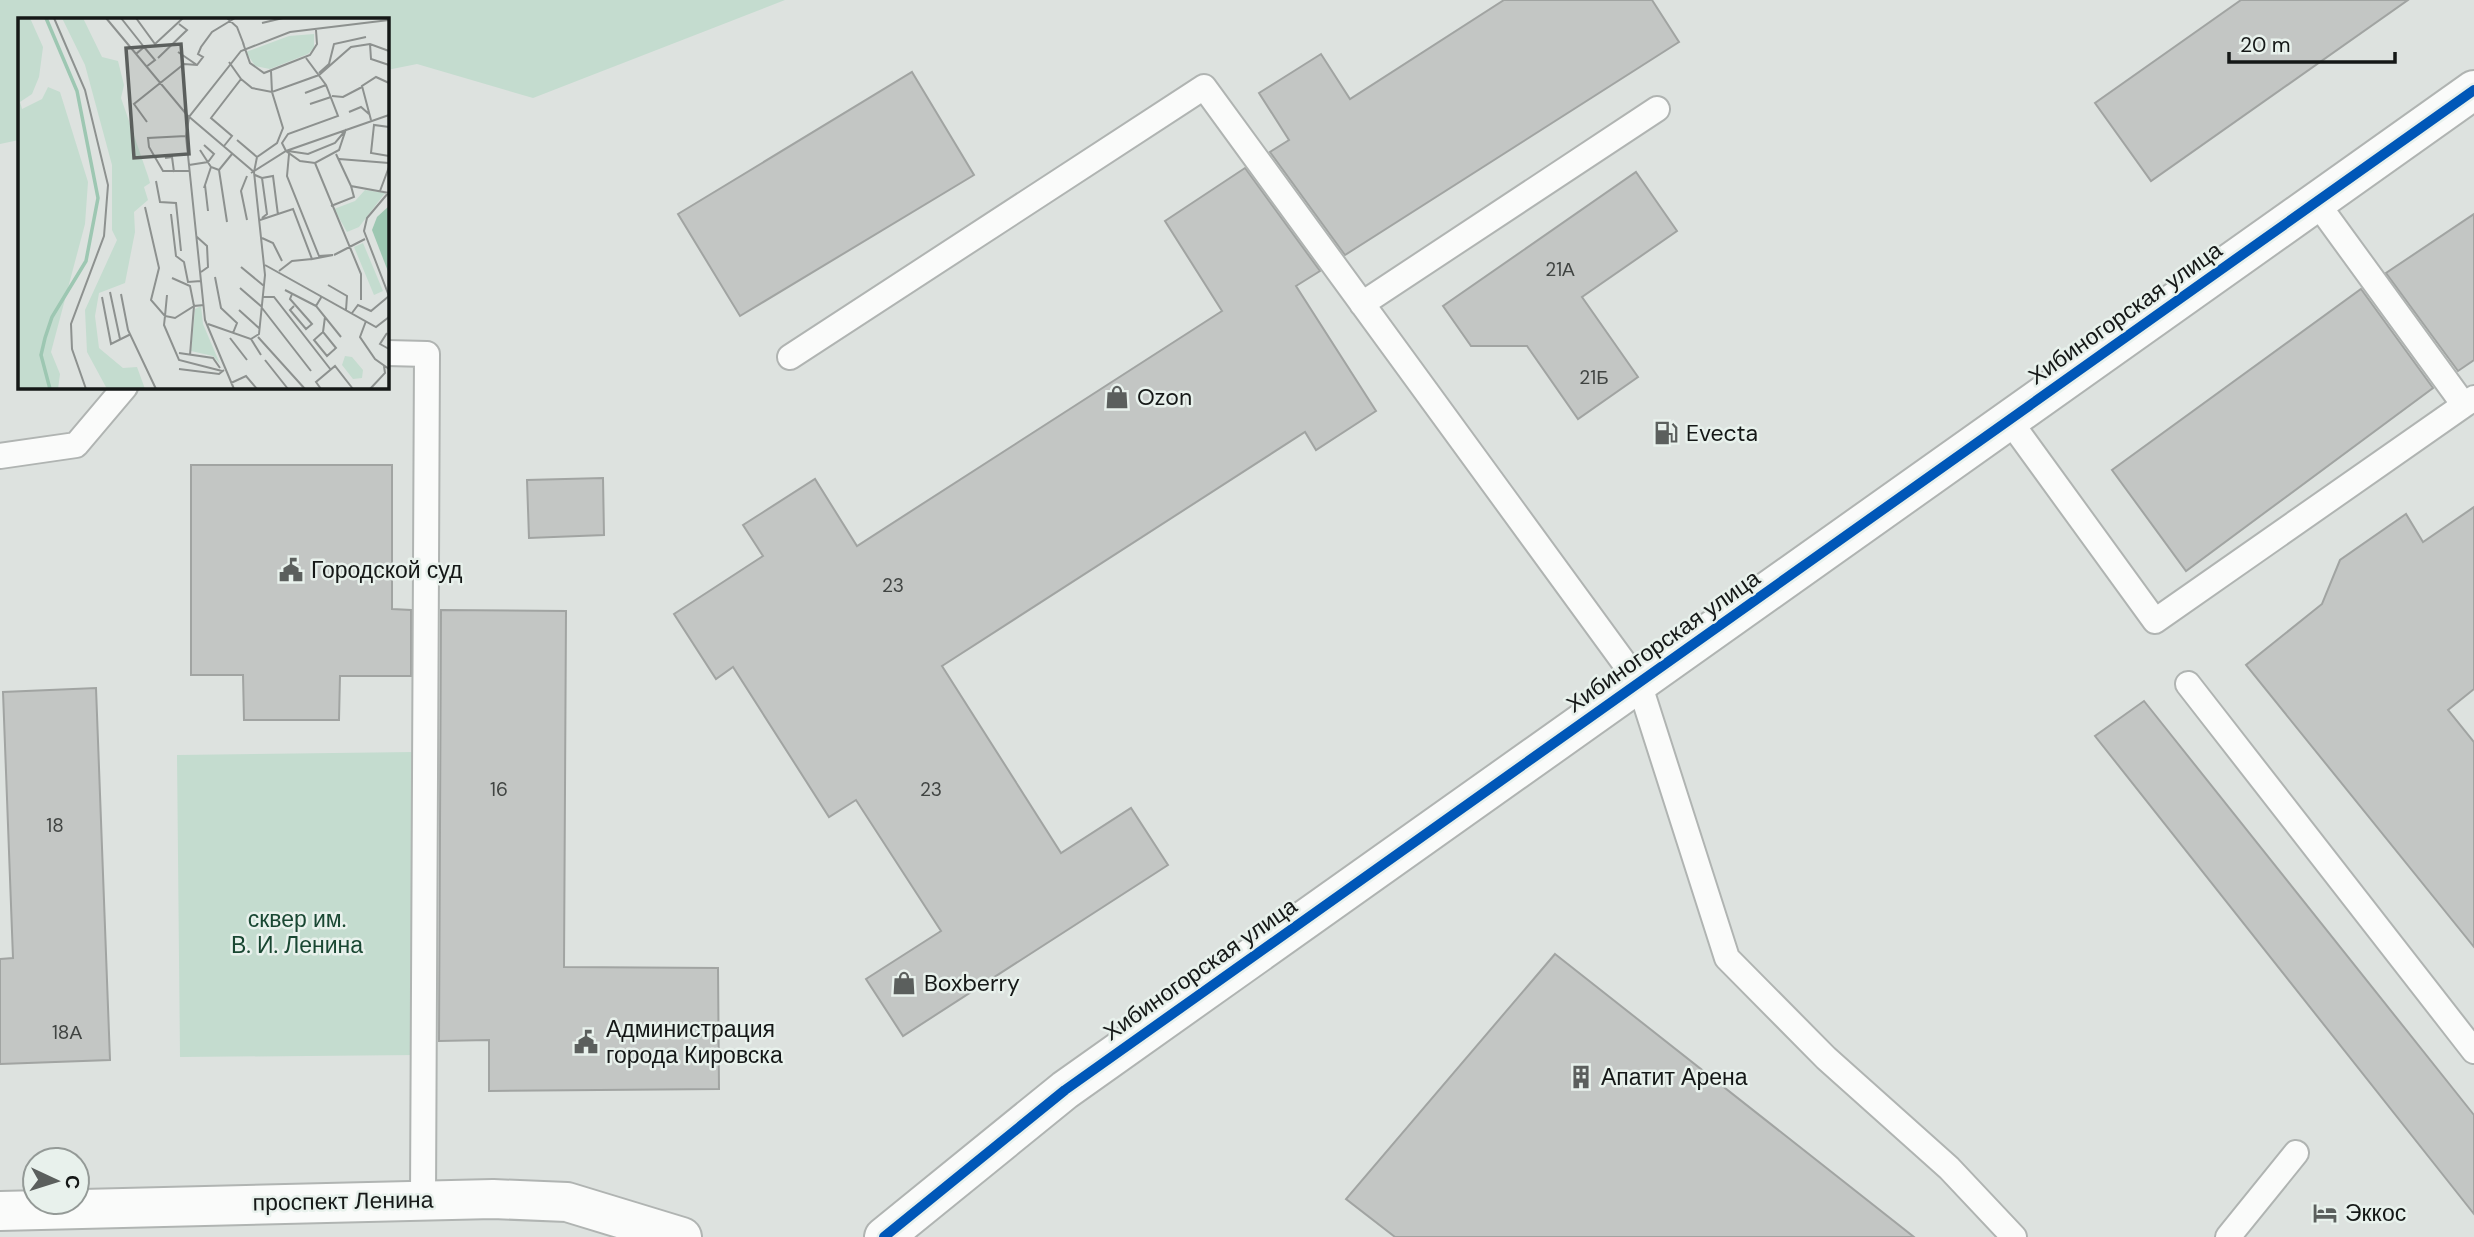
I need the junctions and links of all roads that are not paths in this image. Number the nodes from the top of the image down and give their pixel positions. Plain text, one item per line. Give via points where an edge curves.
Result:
1 (2474, 90) edge
2 (1657, 109) dead end
3 (2317, 203) junction
4 (1363, 304) junction
5 (388, 354) edge
6 (790, 358) dead end
7 (124, 388) edge
8 (2469, 402) edge
9 (2009, 421) junction
10 (0, 456) edge
11 (1639, 683) junction
12 (2188, 684) dead end
13 (2474, 1051) edge
14 (2296, 1153) dead end
15 (423, 1199) junction
16 (0, 1211) edge
17 (682, 1237) edge
18 (884, 1237) edge
19 (2014, 1237) edge
20 (2228, 1237) edge

1 - 3 street, Хибиногорская улица
2 - 4 lane
3 - 8 lane
3 - 9 street, Хибиногорская улица
4 - 6 lane via 1204,87
4 - 11 lane
5 - 15 lane via 427,354
7 - 10 lane via 76,444
8 - 9 lane via 2154,621
9 - 11 street, Хибиногорская улица
11 - 18 street, Хибиногорская улица via 1065,1090
11 - 19 lane via 1727,958 1826,1058 1949,1168
12 - 13 lane
14 - 20 lane
15 - 16 street, проспект Ленина
15 - 17 street, проспект Ленина via 567,1202

